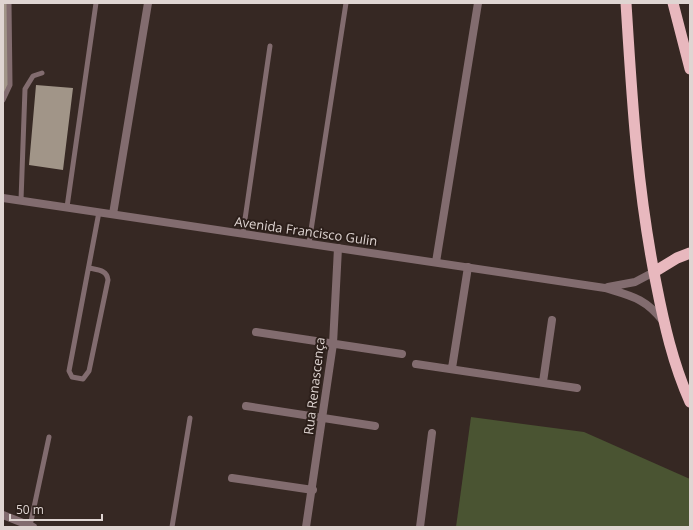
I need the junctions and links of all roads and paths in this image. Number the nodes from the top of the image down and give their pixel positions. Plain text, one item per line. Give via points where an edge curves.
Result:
1 (9, 3) edge
2 (96, 3) edge
3 (148, 3) edge
4 (346, 3) edge
5 (478, 3) edge
6 (626, 3) edge
7 (672, 3) edge
8 (270, 46) dead end
9 (690, 69) edge
10 (42, 74) dead end
11 (3, 100) edge
12 (4, 200) edge
13 (21, 200) junction
14 (67, 207) junction
15 (99, 212) junction
16 (113, 214) junction
17 (243, 233) junction
18 (309, 243) junction
19 (338, 248) junction
20 (690, 253) edge
21 (436, 262) junction
22 (468, 267) junction
23 (89, 268) junction
24 (654, 272) junction
25 (605, 288) junction
26 (552, 320) dead end
27 (663, 321) junction
28 (256, 332) dead end
29 (333, 344) junction
30 (402, 354) dead end
31 (416, 364) dead end
32 (452, 368) junction
33 (543, 382) junction
34 (577, 388) dead end
35 (690, 402) edge
36 (246, 406) dead end
37 (190, 418) dead end
38 (323, 418) junction
39 (375, 426) dead end
40 (432, 433) dead end
41 (49, 437) dead end
42 (232, 478) dead end
43 (313, 490) junction
44 (3, 515) edge
45 (31, 526) edge
46 (172, 527) edge
47 (306, 527) edge
48 (420, 527) edge

1 - 11 lane via 10,85
2 - 14 lane
3 - 16 street
4 - 18 lane
5 - 21 street
6 - 24 highway via 636,158
7 - 9 highway
8 - 17 lane
10 - 13 lane via 33,76 25,89
12 - 13 street, Avenida Francisco Gulin
13 - 14 street, Avenida Francisco Gulin
14 - 15 street, Avenida Francisco Gulin
15 - 16 street, Avenida Francisco Gulin
15 - 23 lane
16 - 17 street, Avenida Francisco Gulin
17 - 18 street, Avenida Francisco Gulin
18 - 19 street, Avenida Francisco Gulin
19 - 21 street, Avenida Francisco Gulin
19 - 29 street, Rua Renascença
20 - 24 highway
21 - 22 street, Avenida Francisco Gulin
22 - 25 street, Avenida Francisco Gulin
22 - 32 street
23 - 23 lane via 69,370 72,376 83,379 89,371 108,280 104,272
24 - 25 street, Avenida Francisco Gulin via 629,284
24 - 27 highway
25 - 27 street, Avenida Francisco Gulin via 644,302 653,308
26 - 33 street
27 - 35 highway via 678,373
28 - 29 street
29 - 30 street
29 - 38 street, Rua Renascença
31 - 32 street
32 - 33 street
33 - 34 street
36 - 38 street
37 - 46 lane
38 - 39 street
38 - 43 street, Rua Renascença
40 - 48 street
41 - 45 lane
42 - 43 street
43 - 47 street, Rua Renascença
44 - 45 street

